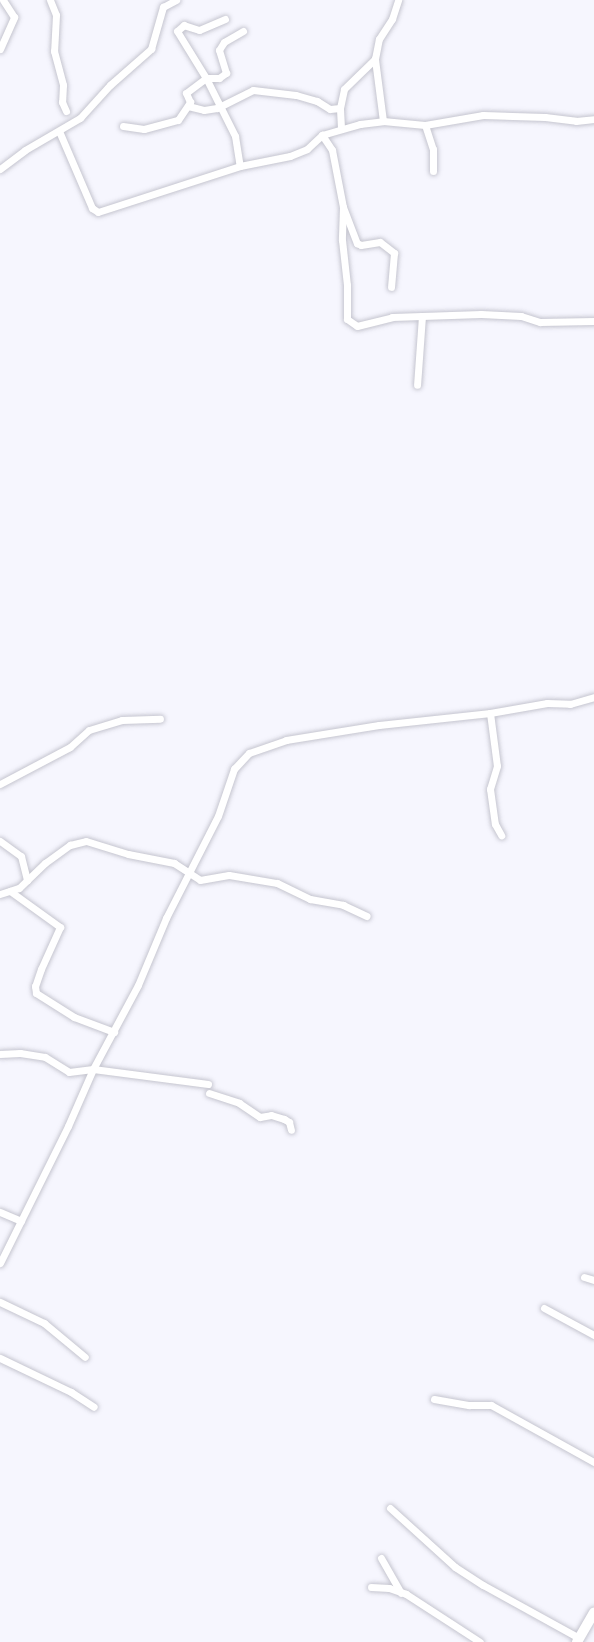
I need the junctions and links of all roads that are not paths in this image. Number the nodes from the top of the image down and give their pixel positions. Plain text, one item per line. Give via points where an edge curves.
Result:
1 (3, 0) edge
2 (50, 0) edge
3 (176, 0) edge
4 (398, 0) edge
5 (162, 4) edge
6 (225, 19) dead end
7 (243, 31) dead end
8 (0, 49) edge
9 (375, 59) junction
10 (206, 78) junction
11 (188, 106) junction
12 (219, 107) junction
13 (340, 108) junction
14 (66, 111) dead end
15 (594, 119) edge
16 (383, 121) junction
17 (425, 125) junction
18 (123, 126) dead end
19 (341, 128) junction
20 (59, 131) junction
21 (322, 135) junction
22 (240, 166) junction
23 (0, 169) edge
24 (433, 171) dead end
25 (343, 207) junction
26 (391, 287) dead end
27 (422, 316) junction
28 (594, 321) edge
29 (417, 386) dead end
30 (594, 698) edge
31 (490, 713) junction
32 (160, 719) dead end
33 (0, 784) edge
34 (501, 835) dead end
35 (0, 842) edge
36 (189, 872) junction
37 (27, 880) junction
38 (10, 891) junction
39 (0, 894) edge
40 (367, 916) dead end
41 (114, 1032) junction
42 (0, 1054) edge
43 (93, 1069) junction
44 (208, 1084) dead end
45 (209, 1093) dead end
46 (291, 1130) dead end
47 (0, 1212) edge
48 (21, 1221) junction
49 (0, 1263) edge
50 (584, 1277) dead end
51 (594, 1280) edge
52 (0, 1302) edge
53 (544, 1308) dead end
54 (594, 1335) edge
55 (85, 1357) dead end
56 (0, 1358) edge
57 (434, 1399) dead end
58 (94, 1407) dead end
59 (594, 1462) edge
60 (390, 1508) dead end
61 (381, 1558) dead end
62 (371, 1587) dead end
63 (401, 1593) junction
64 (594, 1613) edge
65 (578, 1640) edge
66 (480, 1642) edge

1 - 8 street via 14,17
2 - 14 street via 56,15 54,51
3 - 5 street
4 - 9 street via 379,39
5 - 20 street via 152,49 110,85 80,118
6 - 10 street via 199,30 184,25 177,32
7 - 10 street via 224,42 219,50 226,73 219,78
9 - 13 street via 344,89
9 - 16 street
10 - 11 street via 186,93
10 - 12 street
11 - 12 street via 204,110
11 - 18 street via 171,123 144,129
12 - 13 street via 253,90 296,95 330,109
12 - 22 street via 235,136
13 - 19 street
15 - 17 street via 483,115
16 - 17 street
16 - 19 street
17 - 24 street via 433,149
19 - 21 street
20 - 22 street via 92,208 98,212
20 - 23 street
21 - 22 street via 299,153
21 - 25 street via 334,157
25 - 26 street via 357,243 380,242 394,253
25 - 27 street via 347,319 357,326 392,317
27 - 28 street via 481,314 521,316 540,322
27 - 29 street
30 - 31 street
31 - 34 street via 497,766 490,789 495,824
31 - 36 street via 379,725 286,741 249,753 234,769 218,816
32 - 33 street via 122,720 90,730 70,747
35 - 37 street via 21,856
36 - 37 street via 174,863 86,841 70,845
36 - 40 street via 200,880 229,875 277,882 310,899 343,905
36 - 41 street
37 - 38 street
38 - 39 street
38 - 41 street via 60,927 41,969 36,993 75,1017
41 - 43 street
42 - 43 street via 45,1057 69,1072
43 - 44 street
43 - 48 street
45 - 46 street via 239,1103 260,1116 284,1119
47 - 48 street
48 - 49 street
50 - 51 street
52 - 55 street via 44,1323
53 - 54 street
56 - 58 street
57 - 59 street via 491,1405
60 - 65 street via 455,1567
61 - 63 street
62 - 63 street
63 - 66 street
64 - 65 street

